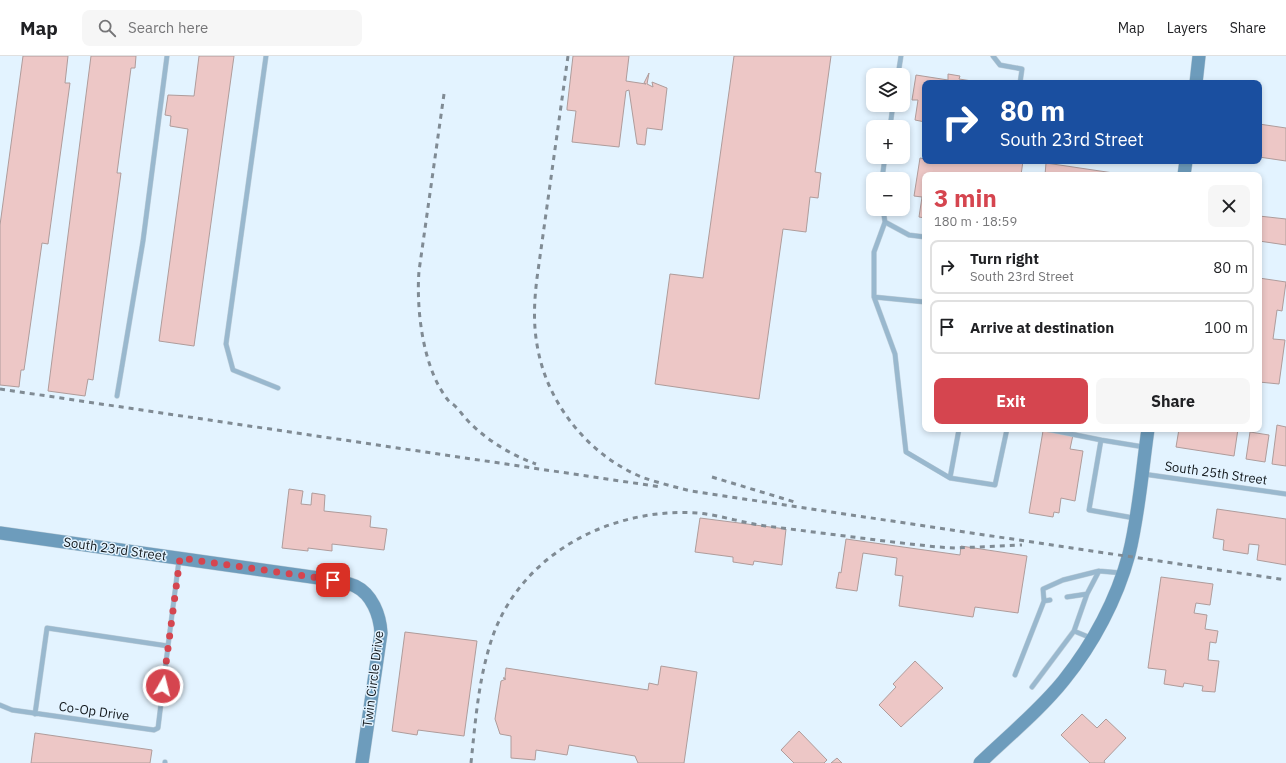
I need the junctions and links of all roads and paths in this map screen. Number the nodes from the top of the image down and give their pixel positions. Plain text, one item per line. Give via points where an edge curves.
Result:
1 (167, 56) edge
2 (266, 56) edge
3 (901, 56) edge
4 (993, 56) edge
5 (1199, 56) edge
6 (899, 68) edge
7 (1020, 80) edge
8 (1196, 80) edge
9 (884, 216) edge
10 (885, 222) junction
11 (922, 237) edge
12 (874, 297) junction
13 (922, 302) edge
14 (278, 388) dead end
15 (117, 396) dead end
16 (958, 432) edge
17 (1006, 432) edge
18 (1061, 432) edge
19 (1148, 432) edge
20 (1101, 440) junction
21 (1146, 447) junction
22 (1142, 474) junction
23 (950, 478) junction
24 (1286, 494) edge
25 (1136, 519) junction
26 (0, 533) edge
27 (180, 558) junction
28 (1099, 571) junction
29 (1122, 573) junction
30 (1087, 594) junction
31 (1067, 597) dead end
32 (369, 598) joint
33 (1050, 600) dead end
34 (1044, 601) junction
35 (1074, 631) junction
36 (1092, 639) junction
37 (168, 646) junction
38 (1015, 675) dead end
39 (1032, 688) dead end
40 (0, 705) edge
41 (35, 714) junction
42 (362, 763) edge
43 (980, 763) edge

1 - 15 lane via 143,242
2 - 14 lane via 226,344 233,370
3 - 6 lane
4 - 7 lane via 1000,65 1022,69
5 - 8 street
9 - 10 lane
10 - 11 lane via 909,235
10 - 12 lane via 874,252
12 - 13 lane
12 - 23 lane via 895,354 906,452
16 - 23 lane
17 - 23 lane via 995,485
18 - 20 lane
19 - 21 street
20 - 21 lane
20 - 25 lane via 1090,510
21 - 22 street
22 - 24 lane, South 25th Street
22 - 25 street
25 - 29 street
26 - 27 street, South 23rd Street
27 - 32 street, South 23rd Street via 333,580 354,586
27 - 37 lane
28 - 29 lane
28 - 30 lane
28 - 34 lane via 1063,580 1043,589
29 - 36 street via 1107,612
30 - 31 lane
30 - 35 lane
32 - 42 street, Twin Circle Drive via 376,608 381,633
33 - 34 lane
34 - 38 lane
35 - 36 lane
35 - 39 lane
36 - 43 street via 1063,681
37 - 41 lane, Co-Op Drive via 158,728 154,730
37 - 41 lane via 47,628
40 - 41 lane, Co-Op Drive

